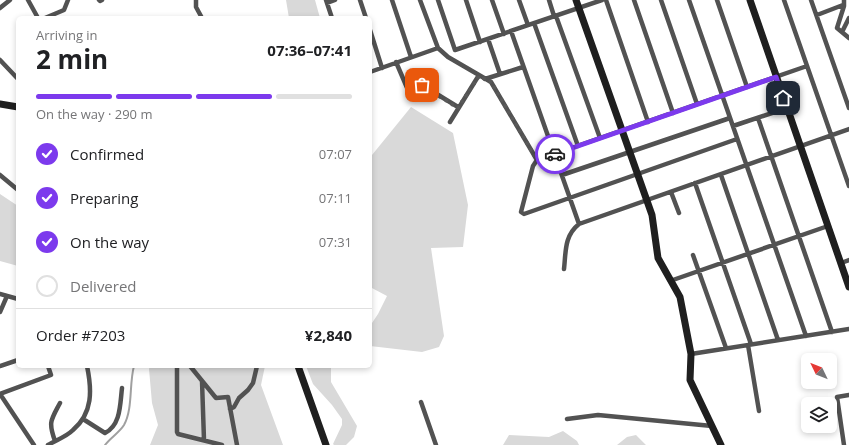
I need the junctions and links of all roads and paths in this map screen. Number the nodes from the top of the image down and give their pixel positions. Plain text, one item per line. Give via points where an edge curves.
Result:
1 (10, 0) edge
2 (28, 0) edge
3 (68, 0) edge
4 (196, 0) edge
5 (335, 0) edge
6 (360, 0) edge
7 (392, 0) edge
8 (420, 0) edge
9 (438, 0) edge
10 (466, 0) edge
11 (492, 0) edge
12 (519, 0) edge
13 (549, 0) edge
14 (576, 0) edge
15 (602, 0) edge
16 (606, 0) edge
17 (634, 0) edge
18 (661, 0) edge
19 (689, 0) edge
20 (717, 0) edge
21 (750, 0) edge
22 (784, 0) edge
23 (811, 0) edge
24 (326, 2) edge
25 (844, 3) edge
26 (0, 8) edge
27 (579, 8) junction
28 (37, 16) edge
29 (50, 16) edge
30 (201, 16) edge
31 (331, 16) edge
32 (365, 16) edge
33 (555, 16) junction
34 (817, 16) junction
35 (849, 18) edge
36 (534, 23) junction
37 (528, 26) junction
38 (511, 31) junction
39 (842, 32) junction
40 (504, 34) junction
41 (372, 36) edge
42 (849, 38) edge
43 (488, 39) junction
44 (480, 42) junction
45 (438, 48) junction
46 (412, 57) junction
47 (0, 60) edge
48 (396, 62) junction
49 (807, 66) junction
50 (523, 67) junction
51 (382, 68) junction
52 (372, 71) edge
53 (500, 74) junction
54 (479, 76) junction
55 (16, 77) edge
56 (776, 77) junction
57 (486, 79) junction
58 (747, 87) junction
59 (722, 96) junction
60 (0, 104) edge
61 (697, 104) junction
62 (16, 107) edge
63 (458, 108) junction
64 (787, 108) junction
65 (849, 108) edge
66 (673, 113) junction
67 (730, 118) junction
68 (758, 118) junction
69 (450, 122) dead end
70 (648, 122) junction
71 (733, 126) junction
72 (849, 129) edge
73 (623, 130) junction
74 (831, 135) junction
75 (600, 138) junction
76 (737, 139) junction
77 (578, 146) junction
78 (801, 146) junction
79 (630, 152) junction
80 (554, 154) junction
81 (771, 157) junction
82 (537, 160) junction
83 (746, 165) junction
84 (638, 174) junction
85 (0, 175) edge
86 (562, 175) junction
87 (721, 175) junction
88 (696, 183) junction
89 (849, 186) edge
90 (16, 188) edge
91 (671, 192) junction
92 (570, 198) junction
93 (648, 200) junction
94 (679, 213) dead end
95 (579, 224) junction
96 (828, 226) junction
97 (799, 236) junction
98 (774, 244) junction
99 (748, 254) junction
100 (693, 255) dead end
101 (849, 260) edge
102 (723, 262) junction
103 (840, 263) junction
104 (564, 270) dead end
105 (699, 271) junction
106 (670, 280) junction
107 (849, 287) edge
108 (0, 294) edge
109 (7, 296) junction
110 (16, 298) edge
111 (0, 312) edge
112 (849, 329) edge
113 (832, 332) junction
114 (806, 336) junction
115 (778, 340) junction
116 (750, 345) junction
117 (726, 348) junction
118 (691, 354) junction
119 (16, 361) edge
120 (0, 366) edge
121 (49, 368) edge
122 (87, 368) edge
123 (177, 368) edge
124 (192, 368) edge
125 (256, 368) edge
126 (299, 368) edge
127 (202, 381) junction
128 (122, 388) dead end
129 (0, 394) edge
130 (849, 395) edge
131 (421, 402) dead end
132 (60, 403) dead end
133 (230, 409) junction
134 (759, 411) dead end
135 (83, 419) junction
136 (567, 419) dead end
137 (712, 426) junction
138 (204, 440) junction
139 (55, 441) junction
140 (34, 445) edge
141 (48, 445) edge
142 (222, 445) edge
143 (237, 445) edge
144 (326, 445) edge
145 (436, 445) edge
146 (720, 445) edge
147 (844, 445) edge

1 - 26 street
2 - 28 street
3 - 29 street via 64,10
4 - 30 street via 196,7
5 - 24 street
6 - 32 street
7 - 46 street
8 - 45 street
9 - 44 street via 455,50
10 - 44 street
11 - 40 street
12 - 37 street
13 - 33 street
14 - 27 street
15 - 27 street
16 - 70 street
17 - 66 street
18 - 61 street
19 - 59 street
20 - 58 street
21 - 56 street
22 - 49 street
23 - 34 street
24 - 31 street
25 - 34 street
25 - 39 street via 837,28
27 - 33 street
27 - 73 street
33 - 36 street
33 - 75 street
34 - 65 street
35 - 39 street
36 - 37 street
36 - 77 street
37 - 38 street
38 - 40 street
38 - 50 street
39 - 42 street
40 - 43 street
41 - 51 street
43 - 44 street
43 - 53 street
45 - 46 street
45 - 54 street
46 - 48 street
47 - 55 street
48 - 51 street
48 - 63 street via 408,90 422,85
49 - 56 street
49 - 74 street
50 - 53 street
50 - 80 street
51 - 52 street
53 - 57 street
54 - 57 street
54 - 63 street
56 - 58 street
56 - 64 street
57 - 82 street via 491,82
58 - 59 street
59 - 61 street
59 - 67 street
60 - 62 street
61 - 66 street
63 - 69 street
64 - 68 street
64 - 78 street
66 - 70 street
67 - 71 street
67 - 79 street
68 - 71 street
68 - 81 street
70 - 73 street
71 - 76 street
72 - 74 street
73 - 75 street
73 - 79 street
74 - 78 street
74 - 89 street
75 - 77 street
76 - 83 street
76 - 84 street
77 - 80 street
78 - 81 street
78 - 96 street
79 - 84 street
79 - 86 street
80 - 82 street
80 - 86 street
81 - 83 street
81 - 97 street
82 - 92 street via 533,166 521,212 524,214
83 - 87 street
83 - 98 street
84 - 92 street
84 - 93 street
85 - 90 street
86 - 92 street
87 - 88 street
87 - 99 street
88 - 91 street
88 - 102 street
91 - 93 street
91 - 94 street
92 - 95 street
93 - 95 street
93 - 106 street via 658,258
95 - 104 street via 567,239
96 - 97 street
96 - 103 street
97 - 98 street
97 - 113 street
98 - 99 street
98 - 114 street
99 - 102 street
99 - 115 street
100 - 105 street
101 - 103 street
102 - 105 street
102 - 116 street
103 - 107 street
105 - 106 street
105 - 117 street
106 - 118 street via 680,297
108 - 109 street
109 - 110 street
109 - 111 street
112 - 113 street
113 - 114 street
114 - 115 street
115 - 116 street
116 - 117 street
116 - 134 street
117 - 118 street
118 - 137 street via 690,380
119 - 120 street
121 - 129 street via 51,375
122 - 135 street via 89,402
123 - 138 street via 177,432
124 - 127 street
125 - 133 street via 248,390
126 - 144 street
127 - 133 street via 216,398 228,397
127 - 138 street
128 - 135 street via 117,422 111,430 106,433
129 - 140 street
130 - 147 street via 837,397
131 - 145 street
132 - 139 street via 51,420 50,429
133 - 143 street
135 - 139 street via 72,431
136 - 137 street via 598,415
137 - 146 street
138 - 142 street
139 - 141 street

